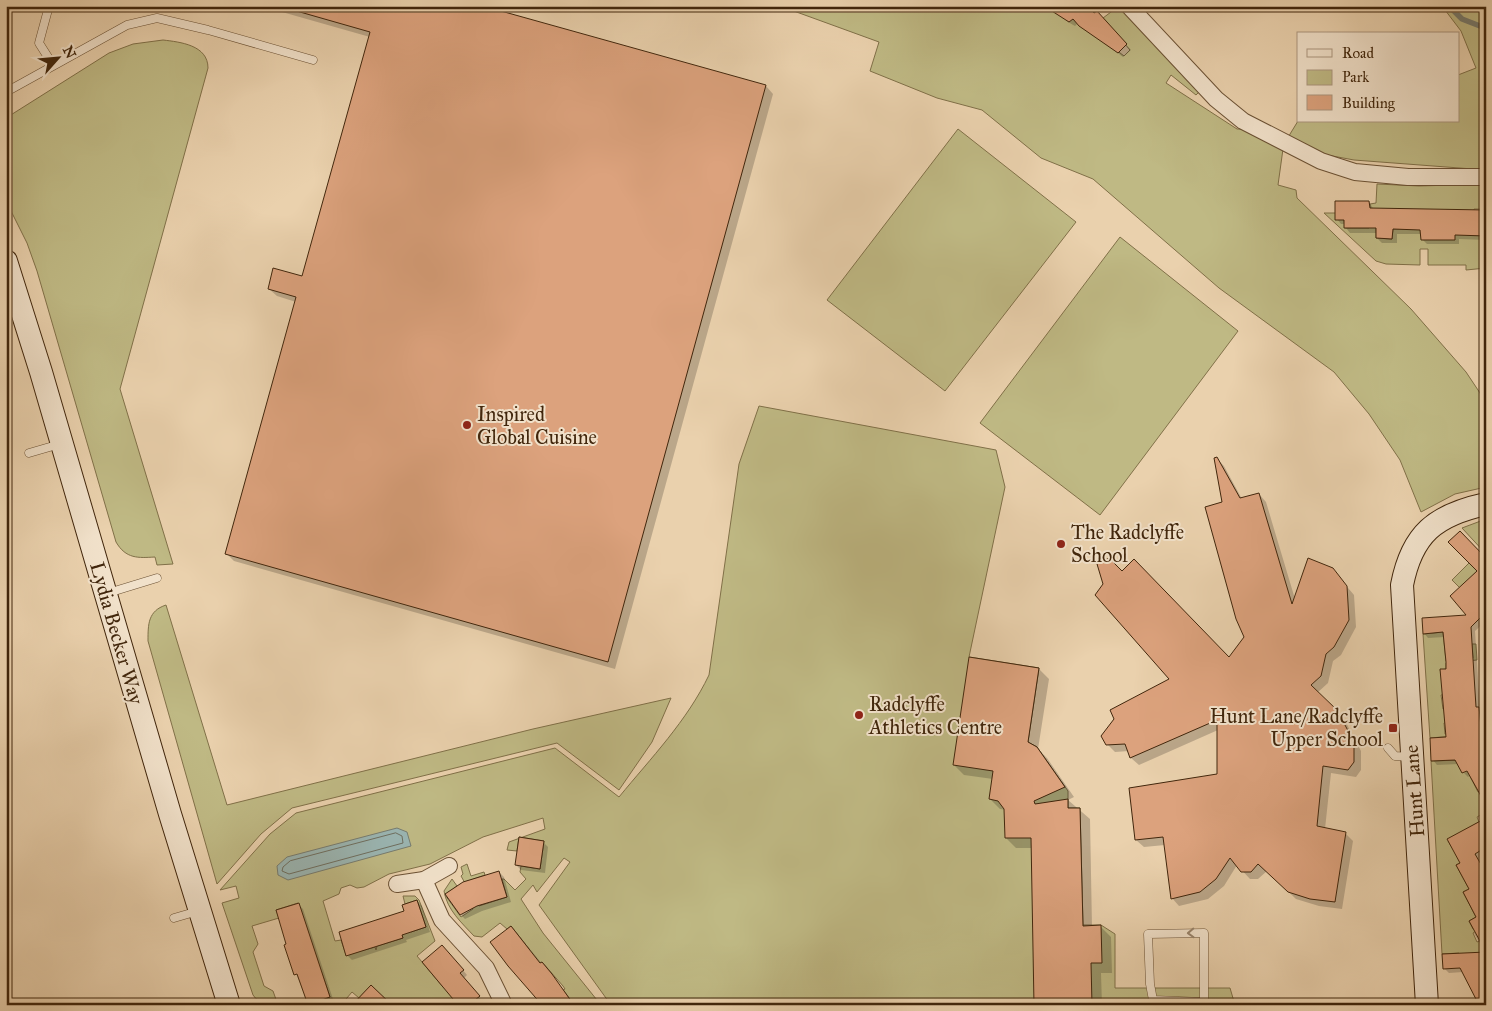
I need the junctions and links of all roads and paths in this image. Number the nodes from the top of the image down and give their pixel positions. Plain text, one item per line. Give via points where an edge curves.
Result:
1 (49, 6) edge
2 (1129, 6) edge
3 (313, 60) dead end
4 (53, 65) junction
5 (6, 92) edge
6 (1486, 177) edge
7 (6, 260) edge
8 (62, 443) junction
9 (29, 453) dead end
10 (1479, 505) edge
11 (157, 578) dead end
12 (106, 593) junction
13 (1388, 748) dead end
14 (1412, 757) junction
15 (448, 866) dead end
16 (424, 880) junction
17 (397, 884) dead end
18 (200, 910) junction
19 (174, 918) dead end
20 (500, 1004) edge
21 (1204, 1004) edge
22 (230, 1005) edge
23 (1427, 1005) edge

1 - 4 lane via 39,43
2 - 6 street via 1216,99 1243,121 1287,145 1337,168 1355,172 1408,177
3 - 4 lane via 157,18 127,25
4 - 5 lane
7 - 8 street, Lydia Becker Way
8 - 9 lane
8 - 12 street, Lydia Becker Way
10 - 14 street, Hunt Lane via 1442,518 1425,532 1406,564 1402,585
11 - 12 lane
12 - 18 street, Lydia Becker Way
13 - 14 lane via 1398,757
14 - 23 street, Hunt Lane
15 - 16 street
16 - 17 street
16 - 20 street via 442,920 486,968
18 - 19 lane
18 - 22 street, Lydia Becker Way
21 -> 21 lane via 1204,933 1148,934 1153,1000

